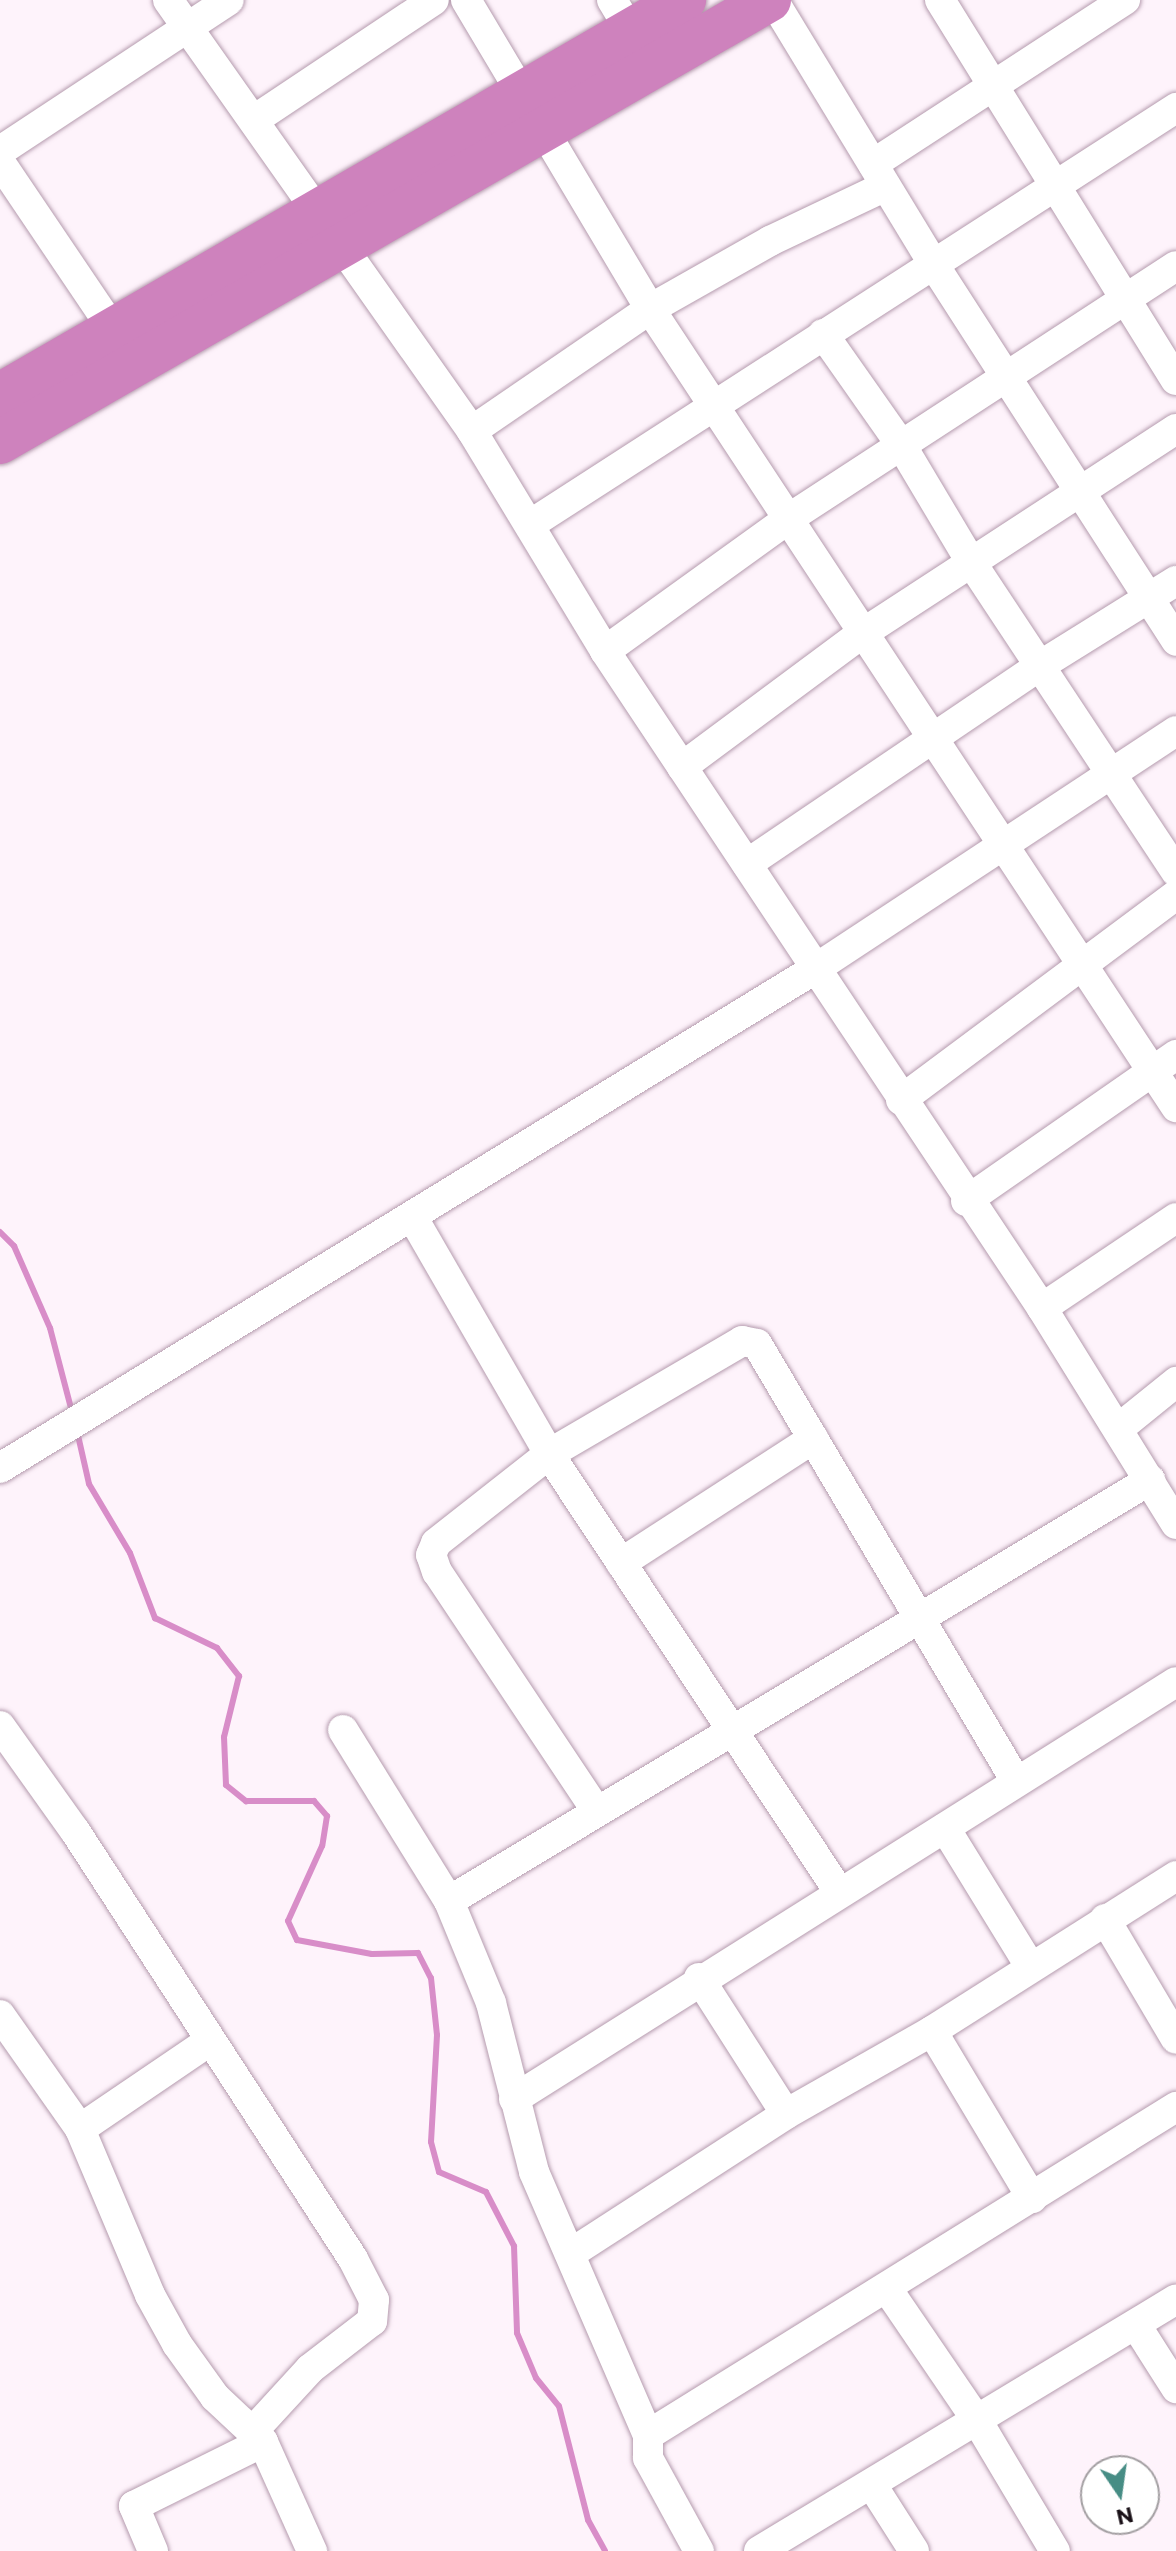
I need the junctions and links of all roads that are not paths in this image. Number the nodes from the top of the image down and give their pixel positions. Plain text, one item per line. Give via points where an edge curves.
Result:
1 (168, 0) edge
2 (229, 0) edge
3 (434, 0) edge
4 (466, 0) edge
5 (684, 0) edge
6 (771, 0) edge
7 (940, 0) edge
8 (1125, 0) edge
9 (621, 15) edge
10 (187, 30) junction
11 (990, 86) junction
12 (1176, 108) edge
13 (531, 113) junction
14 (254, 120) junction
15 (0, 151) edge
16 (0, 162) edge
17 (880, 175) junction
18 (1054, 187) junction
19 (330, 229) junction
20 (934, 265) junction
21 (1176, 266) edge
22 (1122, 298) junction
23 (650, 309) junction
24 (823, 334) junction
25 (126, 349) junction
26 (1011, 378) junction
27 (1176, 380) edge
28 (0, 395) edge
29 (712, 406) junction
30 (1176, 429) edge
31 (472, 431) junction
32 (0, 442) edge
33 (903, 448) junction
34 (1080, 487) junction
35 (788, 519) junction
36 (531, 524) junction
37 (971, 562) junction
38 (1164, 589) edge
39 (860, 635) junction
40 (1176, 641) edge
41 (605, 651) junction
42 (1041, 665) junction
43 (1176, 731) edge
44 (934, 738) junction
45 (682, 767) junction
46 (1110, 773) junction
47 (1004, 842) junction
48 (747, 864) junction
49 (1176, 872) edge
50 (1176, 895) edge
51 (1083, 966) junction
52 (815, 969) junction
53 (1164, 1062) edge
54 (901, 1100) junction
55 (1176, 1107) edge
56 (966, 1201) junction
57 (413, 1218) junction
58 (1176, 1218) edge
59 (1042, 1308) junction
60 (1176, 1382) edge
61 (1118, 1429) junction
62 (813, 1439) junction
63 (549, 1454) junction
64 (0, 1468) edge
65 (1150, 1480) junction
66 (1176, 1524) edge
67 (621, 1563) junction
68 (920, 1617) junction
69 (1176, 1682) edge
70 (0, 1726) edge
71 (729, 1729) junction
72 (343, 1730) dead end
73 (1016, 1781) junction
74 (596, 1810) junction
75 (945, 1828) junction
76 (1176, 1876) edge
77 (838, 1890) junction
78 (449, 1901) junction
79 (1105, 1919) junction
80 (1030, 1966) junction
81 (699, 1978) junction
82 (0, 2015) edge
83 (932, 2031) junction
84 (1176, 2039) edge
85 (208, 2042) junction
86 (514, 2099) junction
87 (1175, 2109) edge
88 (786, 2114) junction
89 (80, 2129) junction
90 (1032, 2198) junction
91 (573, 2252) junction
92 (888, 2290) junction
93 (1176, 2299) edge
94 (1136, 2325) junction
95 (1176, 2388) edge
96 (978, 2422) junction
97 (648, 2435) junction
98 (258, 2437) junction
99 (872, 2485) junction
100 (776, 2547) edge
101 (153, 2551) edge
102 (312, 2551) edge
103 (699, 2551) edge
104 (914, 2551) edge
105 (1055, 2551) edge

1 - 10 street
2 - 10 street
3 - 14 street
4 - 13 street
5 - 9 highway
6 - 13 highway
6 - 17 street
7 - 11 street
8 - 11 street
9 - 13 highway
10 - 14 street
10 - 15 street
11 - 17 street
11 - 18 street
12 - 18 street
13 - 19 highway
13 - 23 street
14 - 19 street
16 - 25 street
17 - 20 street
17 - 23 street
18 - 20 street
18 - 22 street
19 - 25 highway
19 - 31 street
20 - 24 street
20 - 26 street
21 - 22 street
22 - 26 street
22 - 27 street
23 - 29 street
23 - 31 street
24 - 29 street
24 - 33 street
25 - 28 highway
25 - 32 highway
26 - 33 street
26 - 34 street
29 - 35 street
29 - 36 street
30 - 34 street
31 - 36 street
33 - 35 street
33 - 37 street
34 - 37 street
34 - 38 street
35 - 39 street
35 - 41 street
36 - 41 street
37 - 39 street
37 - 42 street
38 - 40 street
38 - 42 street
39 - 44 street
39 - 45 street
41 - 45 street
42 - 44 street
42 - 46 street
43 - 46 street
44 - 47 street
44 - 48 street
45 - 48 street
46 - 47 street
46 - 49 street
47 - 51 street
47 - 52 street
48 - 52 street
50 - 51 street
51 - 53 street
51 - 54 street
52 - 54 street
52 - 57 street
53 - 55 street
53 - 56 street
54 - 56 street
56 - 59 street
57 - 63 street
57 - 64 street
58 - 59 street
59 - 61 street
60 - 61 street
61 - 65 street
62 - 63 street via 757,1344 742,1341
62 - 67 street
62 - 68 street
63 - 67 street
63 - 74 street via 436,1543 431,1555 437,1572
65 - 66 street
65 - 68 street
67 - 71 street
68 - 71 street
68 - 73 street
69 - 73 street
70 - 85 street via 75,1831
71 - 74 street
71 - 77 street
72 - 78 street
73 - 75 street
74 - 78 street
75 - 77 street
75 - 80 street
76 - 79 street
77 - 81 street
78 - 86 street via 491,2003
79 - 80 street
79 - 84 street
80 - 83 street
81 - 86 street
81 - 88 street
82 - 89 street
83 - 88 street
83 - 90 street
85 - 89 street
85 - 98 street via 353,2259 376,2315 310,2369
86 - 91 street via 534,2172
87 - 90 street
88 - 91 street
89 - 98 street via 150,2295 177,2344 215,2397
90 - 92 street
91 - 97 street
92 - 96 street
92 - 97 street
93 - 94 street
94 - 95 street
94 - 96 street
96 - 99 street
96 - 105 street
97 - 103 street via 648,2458
98 - 101 street via 134,2506
98 - 102 street
99 - 100 street
99 - 104 street

